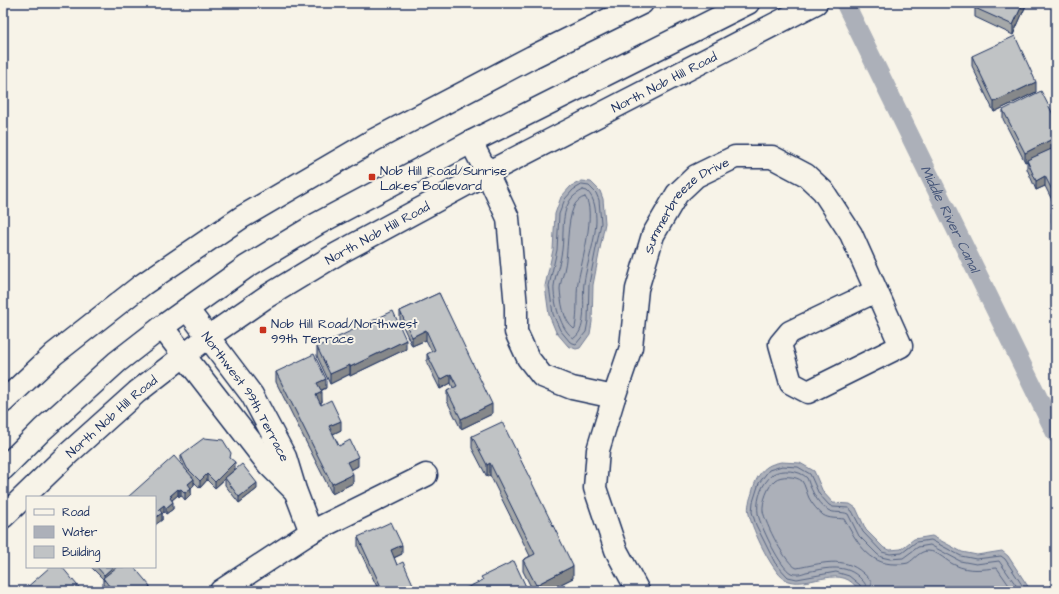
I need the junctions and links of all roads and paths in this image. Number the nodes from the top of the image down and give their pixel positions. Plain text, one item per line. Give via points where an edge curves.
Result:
1 (642, 3) edge
2 (748, 3) edge
3 (811, 6) edge
4 (471, 142) junction
5 (487, 173) junction
6 (876, 291) junction
7 (187, 309) junction
8 (162, 327) junction
9 (208, 337) junction
10 (184, 355) junction
11 (614, 397) junction
12 (3, 402) edge
13 (3, 469) edge
14 (426, 475) dead end
15 (295, 490) junction
16 (3, 516) edge
17 (312, 532) junction
18 (221, 591) edge
19 (638, 591) edge

1 - 12 street via 374,140 242,217 142,285 54,354
2 - 4 street
3 - 5 street, North Nob Hill Road
4 - 5 street
4 - 7 street via 317,224 246,267
5 - 9 street, North Nob Hill Road via 337,254 266,297
5 - 11 street via 508,218 516,332 528,358 542,376 572,388
6 - 6 street, Summerbreeze Drive via 790,332 780,344 791,383 808,392 901,346
6 - 11 street, Summerbreeze Drive via 851,234 823,191 806,175 772,157 735,157 696,176 677,194 653,235 637,289 631,347
7 - 8 street
7 - 9 street, Northwest 99th Terrace
8 - 10 street, Northwest 99th Terrace
8 - 13 street via 117,362
9 - 10 street, North Nob Hill Road
9 - 15 street, Northwest 99th Terrace via 252,395 285,457
10 - 15 street, Northwest 99th Terrace via 269,465
10 - 16 street, North Nob Hill Road via 137,392
11 - 19 street, Summerbreeze Drive via 598,450 595,488 616,550
14 - 17 street
15 - 17 street, Northwest 99th Terrace
17 - 18 street

